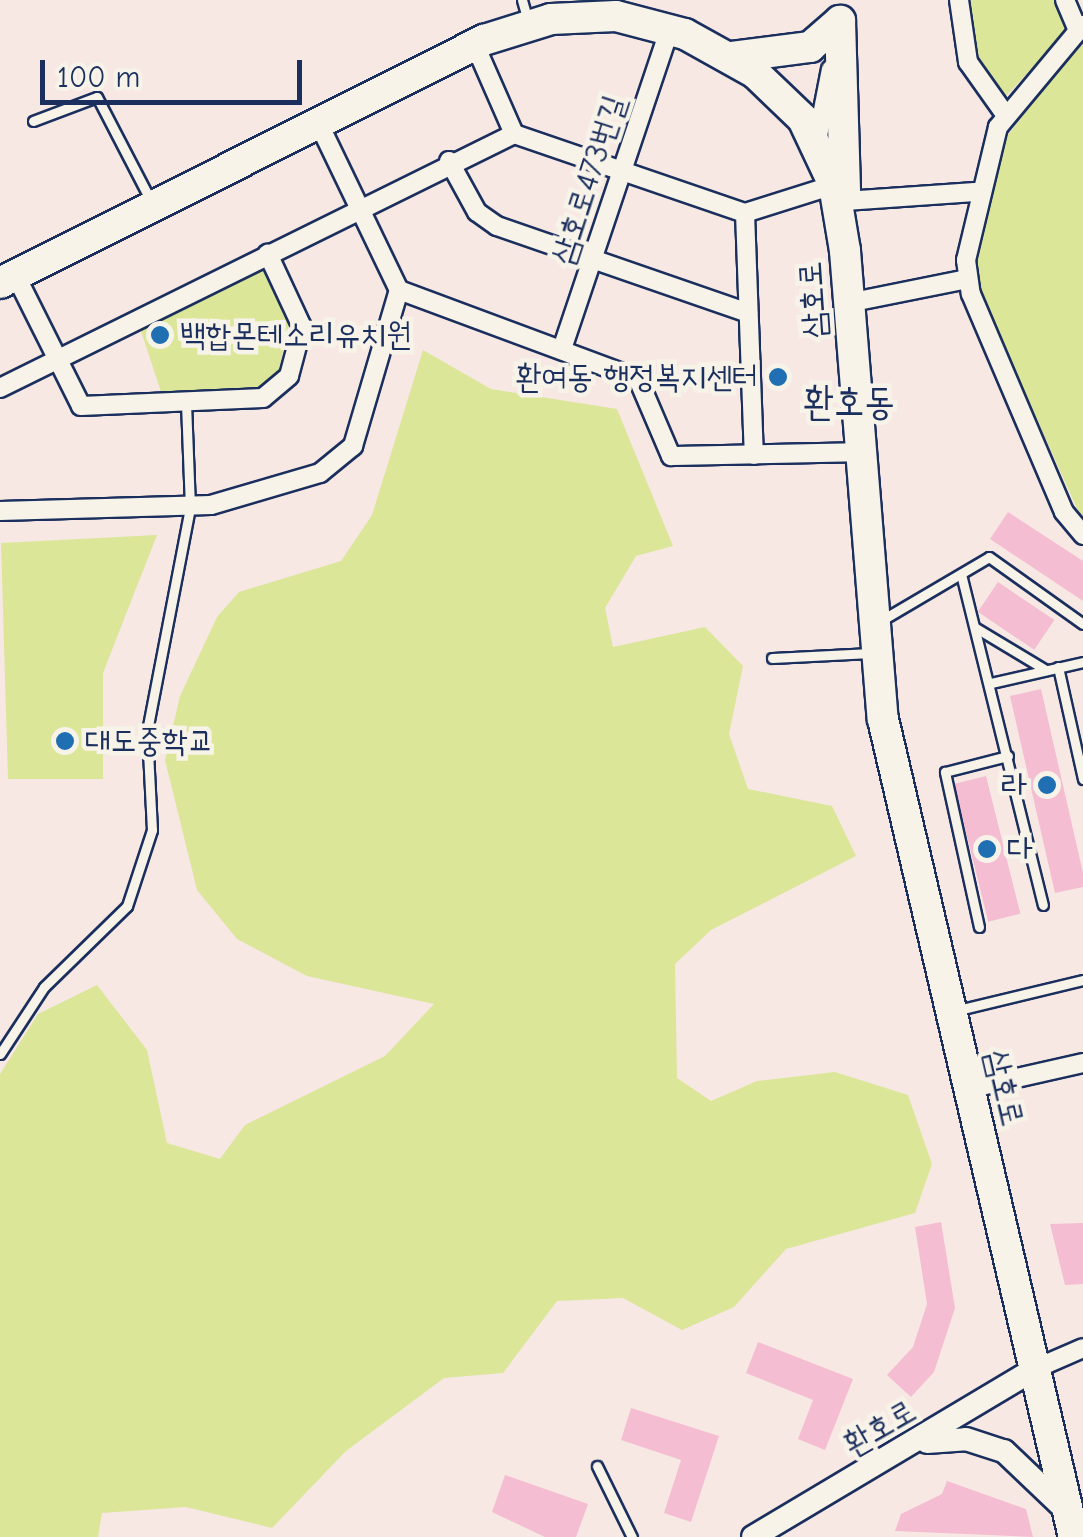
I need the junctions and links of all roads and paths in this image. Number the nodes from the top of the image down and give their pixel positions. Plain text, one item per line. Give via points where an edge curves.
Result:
1 (959, 0) edge
2 (1065, 0) edge
3 (841, 11) edge
4 (525, 12) edge
5 (1080, 28) edge
6 (670, 29) junction
7 (476, 45) junction
8 (732, 57) junction
9 (1005, 114) junction
10 (33, 121) dead end
11 (319, 124) junction
12 (514, 134) junction
13 (817, 142) junction
14 (448, 162) junction
15 (624, 170) junction
16 (975, 192) junction
17 (839, 193) junction
18 (360, 206) junction
19 (154, 208) junction
20 (745, 213) junction
21 (268, 254) junction
22 (595, 259) junction
23 (966, 279) junction
24 (8, 280) edge
25 (399, 290) junction
26 (848, 303) junction
27 (748, 314) junction
28 (562, 349) junction
29 (53, 365) junction
30 (0, 388) edge
31 (186, 403) junction
32 (858, 452) junction
33 (754, 455) junction
34 (190, 507) junction
35 (0, 511) edge
36 (1083, 535) edge
37 (961, 574) junction
38 (1083, 624) edge
39 (976, 628) junction
40 (872, 640) junction
41 (772, 658) dead end
42 (1083, 662) edge
43 (1058, 667) junction
44 (1046, 670) junction
45 (991, 683) junction
46 (1008, 756) junction
47 (1083, 779) edge
48 (1043, 905) dead end
49 (979, 927) dead end
50 (1083, 980) edge
51 (950, 1012) junction
52 (0, 1054) edge
53 (1083, 1062) edge
54 (968, 1089) junction
55 (1083, 1348) edge
56 (1036, 1369) junction
57 (919, 1444) junction
58 (597, 1466) dead end
59 (1071, 1525) edge
60 (632, 1537) edge
61 (753, 1537) edge

1 - 9 street via 968,62
2 - 5 street
3 - 8 main road via 810,47
3 - 13 street
3 - 17 main road, 삼호로
4 - 6 main road
4 - 7 main road
5 - 9 street
6 - 8 main road
6 - 15 street, 삼호로473번길
7 - 11 main road
7 - 12 street
8 - 13 main road via 788,102
9 - 16 street
10 - 19 lane via 98,98
11 - 18 street
11 - 19 main road
12 - 14 street
12 - 15 street
13 - 17 main road
14 - 18 street
14 - 22 street via 485,220
15 - 20 street
15 - 22 street, 삼호로473번길
16 - 17 street
16 - 23 street
17 - 20 street
17 - 26 main road, 삼호로
18 - 21 street
18 - 25 street
19 - 24 main road
20 - 27 street
21 - 29 street
21 - 31 street via 300,316 289,376 263,398
22 - 27 street
22 - 28 street, 삼호로473번길
23 - 26 street
23 - 36 street via 1064,512
24 - 29 street
25 - 28 street
25 - 34 street via 345,456 296,482
26 - 32 main road, 삼호로
27 - 33 street
28 - 33 street via 638,379 671,456
29 - 30 street
29 - 31 street via 81,406
31 - 34 lane
32 - 33 street
32 - 40 main road, 삼호로
34 - 35 street
34 - 52 lane via 147,731 152,830 127,906 44,987
37 - 38 lane via 989,557
37 - 39 lane
37 - 40 lane
39 - 44 lane
39 - 45 lane
40 - 41 lane
40 - 51 main road, 삼호로
42 - 43 lane
43 - 44 lane
43 - 47 lane
44 - 45 lane
45 - 46 lane
46 - 48 lane
46 - 49 lane via 945,772
50 - 51 lane
51 - 54 main road, 삼호로
53 - 54 street
54 - 56 main road, 삼호로
55 - 56 street
56 - 57 street, 환호로
56 - 59 main road, 삼호로
57 - 59 street via 966,1439 1004,1451
57 - 61 street, 환호로
58 - 60 lane

